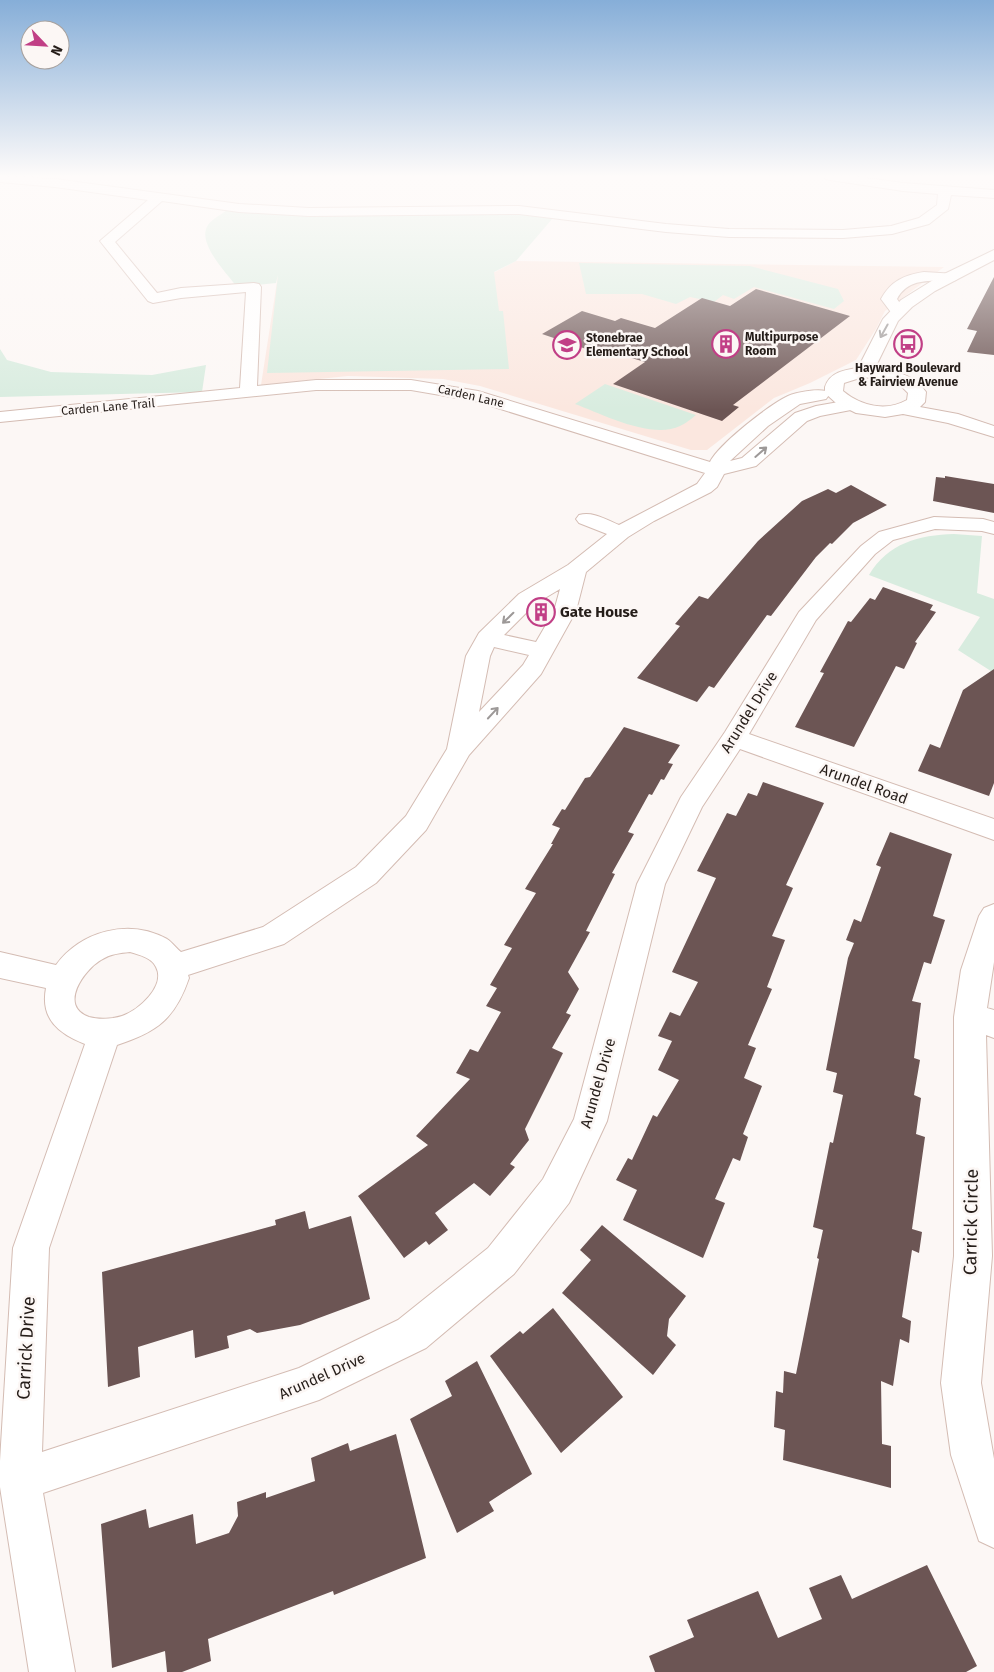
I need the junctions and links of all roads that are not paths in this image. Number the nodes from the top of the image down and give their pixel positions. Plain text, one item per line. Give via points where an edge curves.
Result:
1 (118, 254) edge
2 (994, 254) edge
3 (994, 265) edge
4 (951, 277) junction
5 (903, 316) junction
6 (894, 358) dead end
7 (863, 372) junction
8 (897, 378) junction
9 (248, 392) junction
10 (834, 393) junction
11 (217, 396) joint
12 (918, 398) junction
13 (850, 405) junction
14 (903, 409) junction
15 (0, 417) edge
16 (952, 418) junction
17 (994, 432) edge
18 (716, 470) junction
19 (586, 519) dead end
20 (994, 528) edge
21 (621, 534) junction
22 (576, 570) junction
23 (487, 638) junction
24 (544, 651) junction
25 (734, 738) junction
26 (460, 749) junction
27 (994, 830) edge
28 (994, 916) edge
29 (0, 965) edge
30 (173, 967) junction
31 (63, 979) junction
32 (982, 1021) edge
33 (105, 1033) junction
34 (20, 1480) junction
35 (994, 1526) edge
36 (52, 1672) edge

1 - 9 street via 153,298 254,287
2 - 4 street
3 - 5 street via 933,299 912,315
4 - 5 street via 919,295
4 - 5 street via 903,280 892,290 889,299
5 -> 7 street via 883,330 872,362
6 - 8 street via 892,365
7 - 8 street
7 - 10 street via 835,381
8 - 12 street via 913,387
9 - 11 street, Carden Lane
9 - 18 street, Carden Lane via 366,384 446,389
10 - 13 street
10 - 18 street via 794,400 723,455
11 - 15 street, Carden Lane Trail
12 - 14 street
12 - 16 street
13 - 14 street via 877,411
18 -> 13 street via 749,462 802,417
14 - 16 street
16 - 17 street
18 - 21 street via 704,488
19 - 21 street
20 - 25 street, Arundel Drive via 934,523 886,536 868,550 807,617
21 - 22 street
22 -> 23 street via 527,598
22 - 24 street via 565,610
23 - 24 street
23 - 26 street via 478,656
26 -> 24 street via 524,680
25 - 27 street, Arundel Road
25 - 34 street, Arundel Drive via 690,804 651,884 590,1120 556,1191 501,1260 412,1334 305,1386
26 - 30 street via 416,823 366,876 273,936
28 - 32 street, Carrick Circle via 976,970
29 - 31 street
30 - 31 street via 158,947 145,942 114,941 84,955 71,966
30 - 33 street via 170,992 157,1010 137,1025
31 - 33 street via 59,993 65,1017 88,1032
32 - 35 street, Carrick Circle via 973,1256 962,1383 972,1456
33 - 34 street, Carrick Drive via 31,1248
34 - 36 street, Carrick Drive

